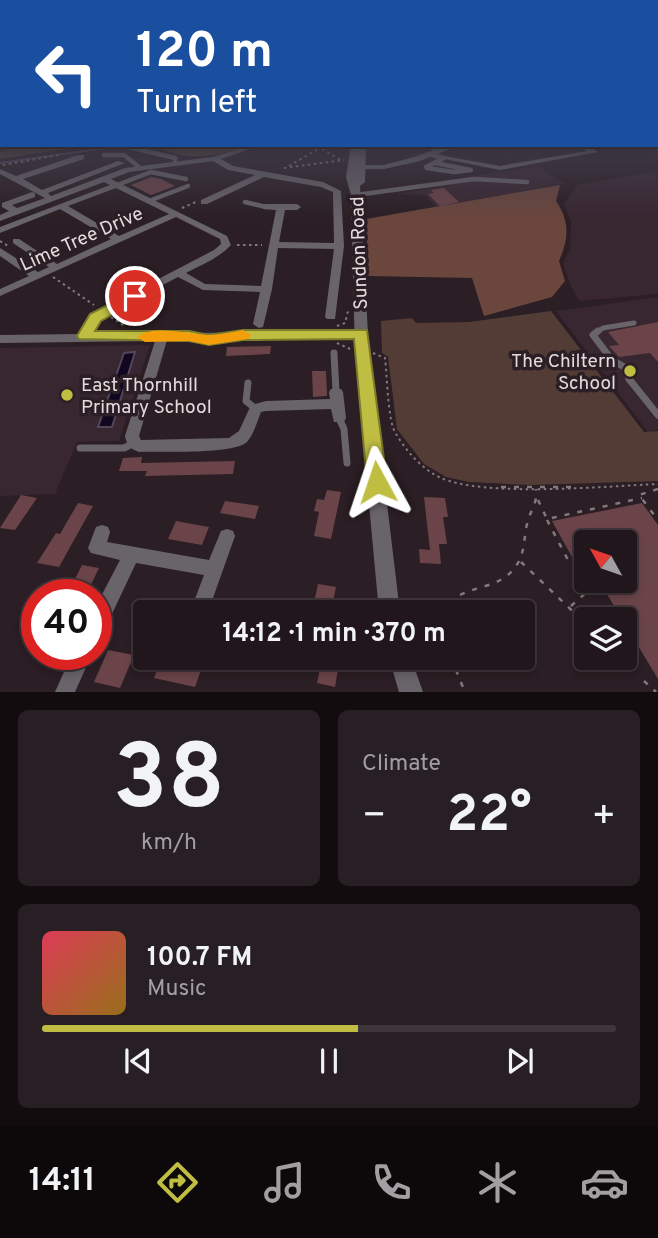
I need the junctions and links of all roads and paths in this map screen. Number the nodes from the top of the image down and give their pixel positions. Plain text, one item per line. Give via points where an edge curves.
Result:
1 (81, 157) dead end
2 (132, 157) edge
3 (173, 157) edge
4 (219, 157) edge
5 (334, 157) edge
6 (356, 157) edge
7 (359, 157) edge
8 (409, 157) edge
9 (563, 157) edge
10 (305, 158) joint
11 (444, 158) joint
12 (214, 159) junction
13 (125, 162) dead end
14 (312, 162) junction
15 (175, 163) junction
16 (435, 163) junction
17 (139, 167) junction
18 (357, 167) junction
19 (2, 171) edge
20 (106, 173) junction
21 (263, 174) junction
22 (16, 179) junction
23 (186, 179) dead end
24 (527, 182) dead end
25 (117, 185) junction
26 (188, 186) dead end
27 (356, 190) junction
28 (37, 194) junction
29 (52, 199) junction
30 (199, 200) junction
31 (149, 201) junction
32 (245, 202) dead end
33 (3, 206) edge
34 (61, 206) junction
35 (214, 206) dead end
36 (266, 207) joint
37 (281, 207) junction
38 (297, 207) dead end
39 (17, 212) junction
40 (174, 213) junction
41 (0, 218) edge
42 (1, 230) edge
43 (119, 240) junction
44 (0, 241) edge
45 (226, 245) junction
46 (274, 245) junction
47 (339, 246) junction
48 (8, 247) edge
49 (47, 273) junction
50 (178, 274) junction
51 (267, 289) junction
52 (0, 293) edge
53 (108, 309) junction
54 (331, 317) dead end
55 (132, 319) dead end
56 (634, 323) dead end
57 (259, 324) dead end
58 (362, 334) junction
59 (85, 336) junction
60 (128, 337) junction
61 (162, 337) junction
62 (0, 339) edge
63 (337, 344) dead end
64 (373, 352) dead end
65 (334, 353) dead end
66 (351, 353) dead end
67 (248, 383) dead end
68 (337, 405) junction
69 (256, 409) junction
70 (658, 415) edge
71 (134, 443) junction
72 (80, 448) dead end
73 (347, 463) dead end
74 (658, 484) edge
75 (536, 488) junction
76 (658, 489) edge
77 (537, 498) junction
78 (642, 498) junction
79 (547, 519) junction
80 (658, 520) edge
81 (102, 532) dead end
82 (227, 536) dead end
83 (132, 554) junction
84 (520, 561) junction
85 (574, 563) edge
86 (214, 569) junction
87 (586, 593) edge
88 (112, 594) edge
89 (203, 600) edge
90 (389, 600) edge
91 (447, 600) edge
92 (569, 608) junction
93 (574, 613) edge
94 (75, 670) edge
95 (404, 670) edge
96 (454, 670) edge
97 (644, 681) dead end
98 (65, 692) edge
99 (411, 692) edge
100 (465, 692) edge
101 (656, 692) edge

1 - 22 street
2 - 17 lane
3 - 15 lane
4 - 12 street
5 - 14 path via 342,160
6 - 18 street, Sundon Road
7 - 18 street, Sundon Road
8 - 18 street via 393,164
9 - 11 street via 500,168
10 - 14 path
10 - 14 path via 285,168
11 - 16 lane
12 - 15 street
12 - 21 street via 231,168
13 - 20 street
15 - 17 street
16 - 16 lane via 470,168 471,170 426,167
17 - 20 street
18 - 27 street, Sundon Road via 360,182
19 - 22 street
20 - 25 street
20 - 28 street
20 - 29 street
21 - 30 street
21 - 47 street via 337,191
22 - 28 street
23 - 25 lane via 151,172
24 - 27 lane via 513,185 490,178 395,192
25 - 31 street
25 - 34 street
26 - 31 lane
27 - 58 street, Sundon Road
28 - 29 street
28 - 33 street
29 - 39 street
30 - 35 street
30 - 40 path
31 - 40 street
32 - 36 lane
33 - 39 street
34 - 42 street
34 - 43 street
36 - 37 street
37 - 38 street
37 - 46 street
39 - 41 street
40 - 43 street, Lime Tree Drive
40 - 45 street via 224,238
43 - 49 street, Lime Tree Drive
44 - 48 path
45 - 46 path
45 - 50 street
46 - 47 street
46 - 51 street
47 - 54 street
48 - 49 street
48 - 49 street
49 - 52 street, Lime Tree Drive
49 - 53 path
50 - 51 street via 203,287
50 - 53 street
51 - 57 street
53 - 55 lane
53 - 59 street
53 - 60 path via 130,330
56 - 70 lane via 603,328 593,335 612,360 626,368 629,379
58 - 61 street via 243,335 209,340
58 - 90 street, Sundon Road
59 - 60 street
59 - 62 street
60 - 61 street
61 - 71 street via 132,436
63 - 66 path
64 - 75 path via 386,358 393,430 421,466 461,484
65 - 68 lane
67 - 69 lane via 246,401
68 - 69 street
68 - 73 lane
69 - 71 street via 239,442
71 - 72 lane via 124,448
74 - 75 path
75 - 77 path
76 - 78 path via 639,495
77 - 79 path
77 - 84 path via 527,518
78 - 79 path
78 - 80 path
79 - 85 path via 568,560
81 - 83 street via 97,548
82 - 86 street
83 - 86 street
83 - 88 street
84 - 91 path via 492,587 456,593
84 - 92 path
86 - 89 street
87 - 92 path
92 - 93 path
94 - 98 street
95 - 99 street
96 - 100 path
97 - 101 path

